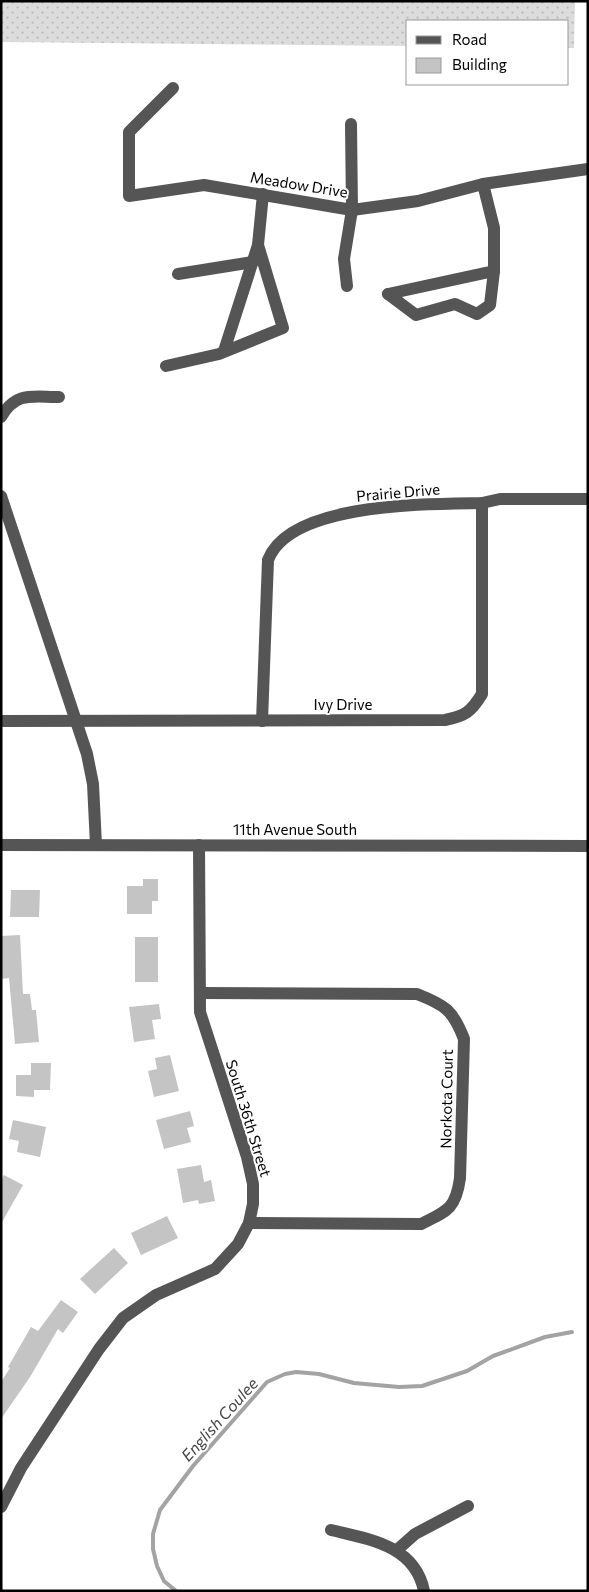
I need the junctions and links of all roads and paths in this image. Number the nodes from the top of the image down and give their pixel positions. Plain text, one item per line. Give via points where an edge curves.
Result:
1 (173, 88) dead end
2 (351, 124) dead end
3 (588, 169) edge
4 (484, 184) junction
5 (263, 194) junction
6 (352, 210) junction
7 (258, 245) junction
8 (253, 262) junction
9 (494, 271) junction
10 (178, 274) dead end
11 (348, 286) dead end
12 (224, 351) junction
13 (166, 366) dead end
14 (59, 397) dead end
15 (1, 417) edge
16 (1, 496) edge
17 (588, 499) edge
18 (482, 502) junction
19 (1, 721) edge
20 (75, 721) junction
21 (262, 721) junction
22 (1, 845) edge
23 (96, 845) junction
24 (199, 845) junction
25 (588, 846) edge
26 (200, 993) junction
27 (249, 1223) junction
28 (468, 1506) dead end
29 (1, 1508) edge
30 (332, 1530) dead end
31 (397, 1550) junction
32 (424, 1591) edge

1 - 5 street, Meadow Drive via 129,132 129,196 204,185
2 - 6 street
3 - 4 street, Meadow Drive
4 - 6 street, Meadow Drive via 418,201
4 - 9 street via 494,228
5 - 6 street, Meadow Drive
5 - 7 street
6 - 11 street via 344,259
7 - 8 street
7 - 12 street via 284,328
8 - 10 street
8 - 12 street
9 - 9 street via 388,294 416,315 455,304 477,314 490,305
12 - 13 street
14 - 15 street via 16,399
16 - 20 street
17 - 18 street, Prairie Drive
18 - 21 street, Prairie Drive via 372,509 320,521 281,539 268,560
18 - 21 street, Ivy Drive via 482,694 475,706 462,717 445,720
19 - 20 street, Ivy Drive
20 - 21 street, Ivy Drive
20 - 23 street via 88,754
22 - 23 street, 11th Avenue South
23 - 24 street, 11th Avenue South
24 - 25 street, 11th Avenue South
24 - 26 street, South 36th Street
26 - 27 street, South 36th Street via 200,1012 253,1184
26 - 27 street, Norkota Court via 417,994 439,1002 449,1010 464,1039 460,1178 457,1197 439,1216 421,1224
27 - 29 street, South 36th Street via 238,1244 215,1269 156,1295 123,1318 21,1468
28 - 31 street via 415,1534
30 - 31 street via 382,1542
31 - 32 street via 412,1568

